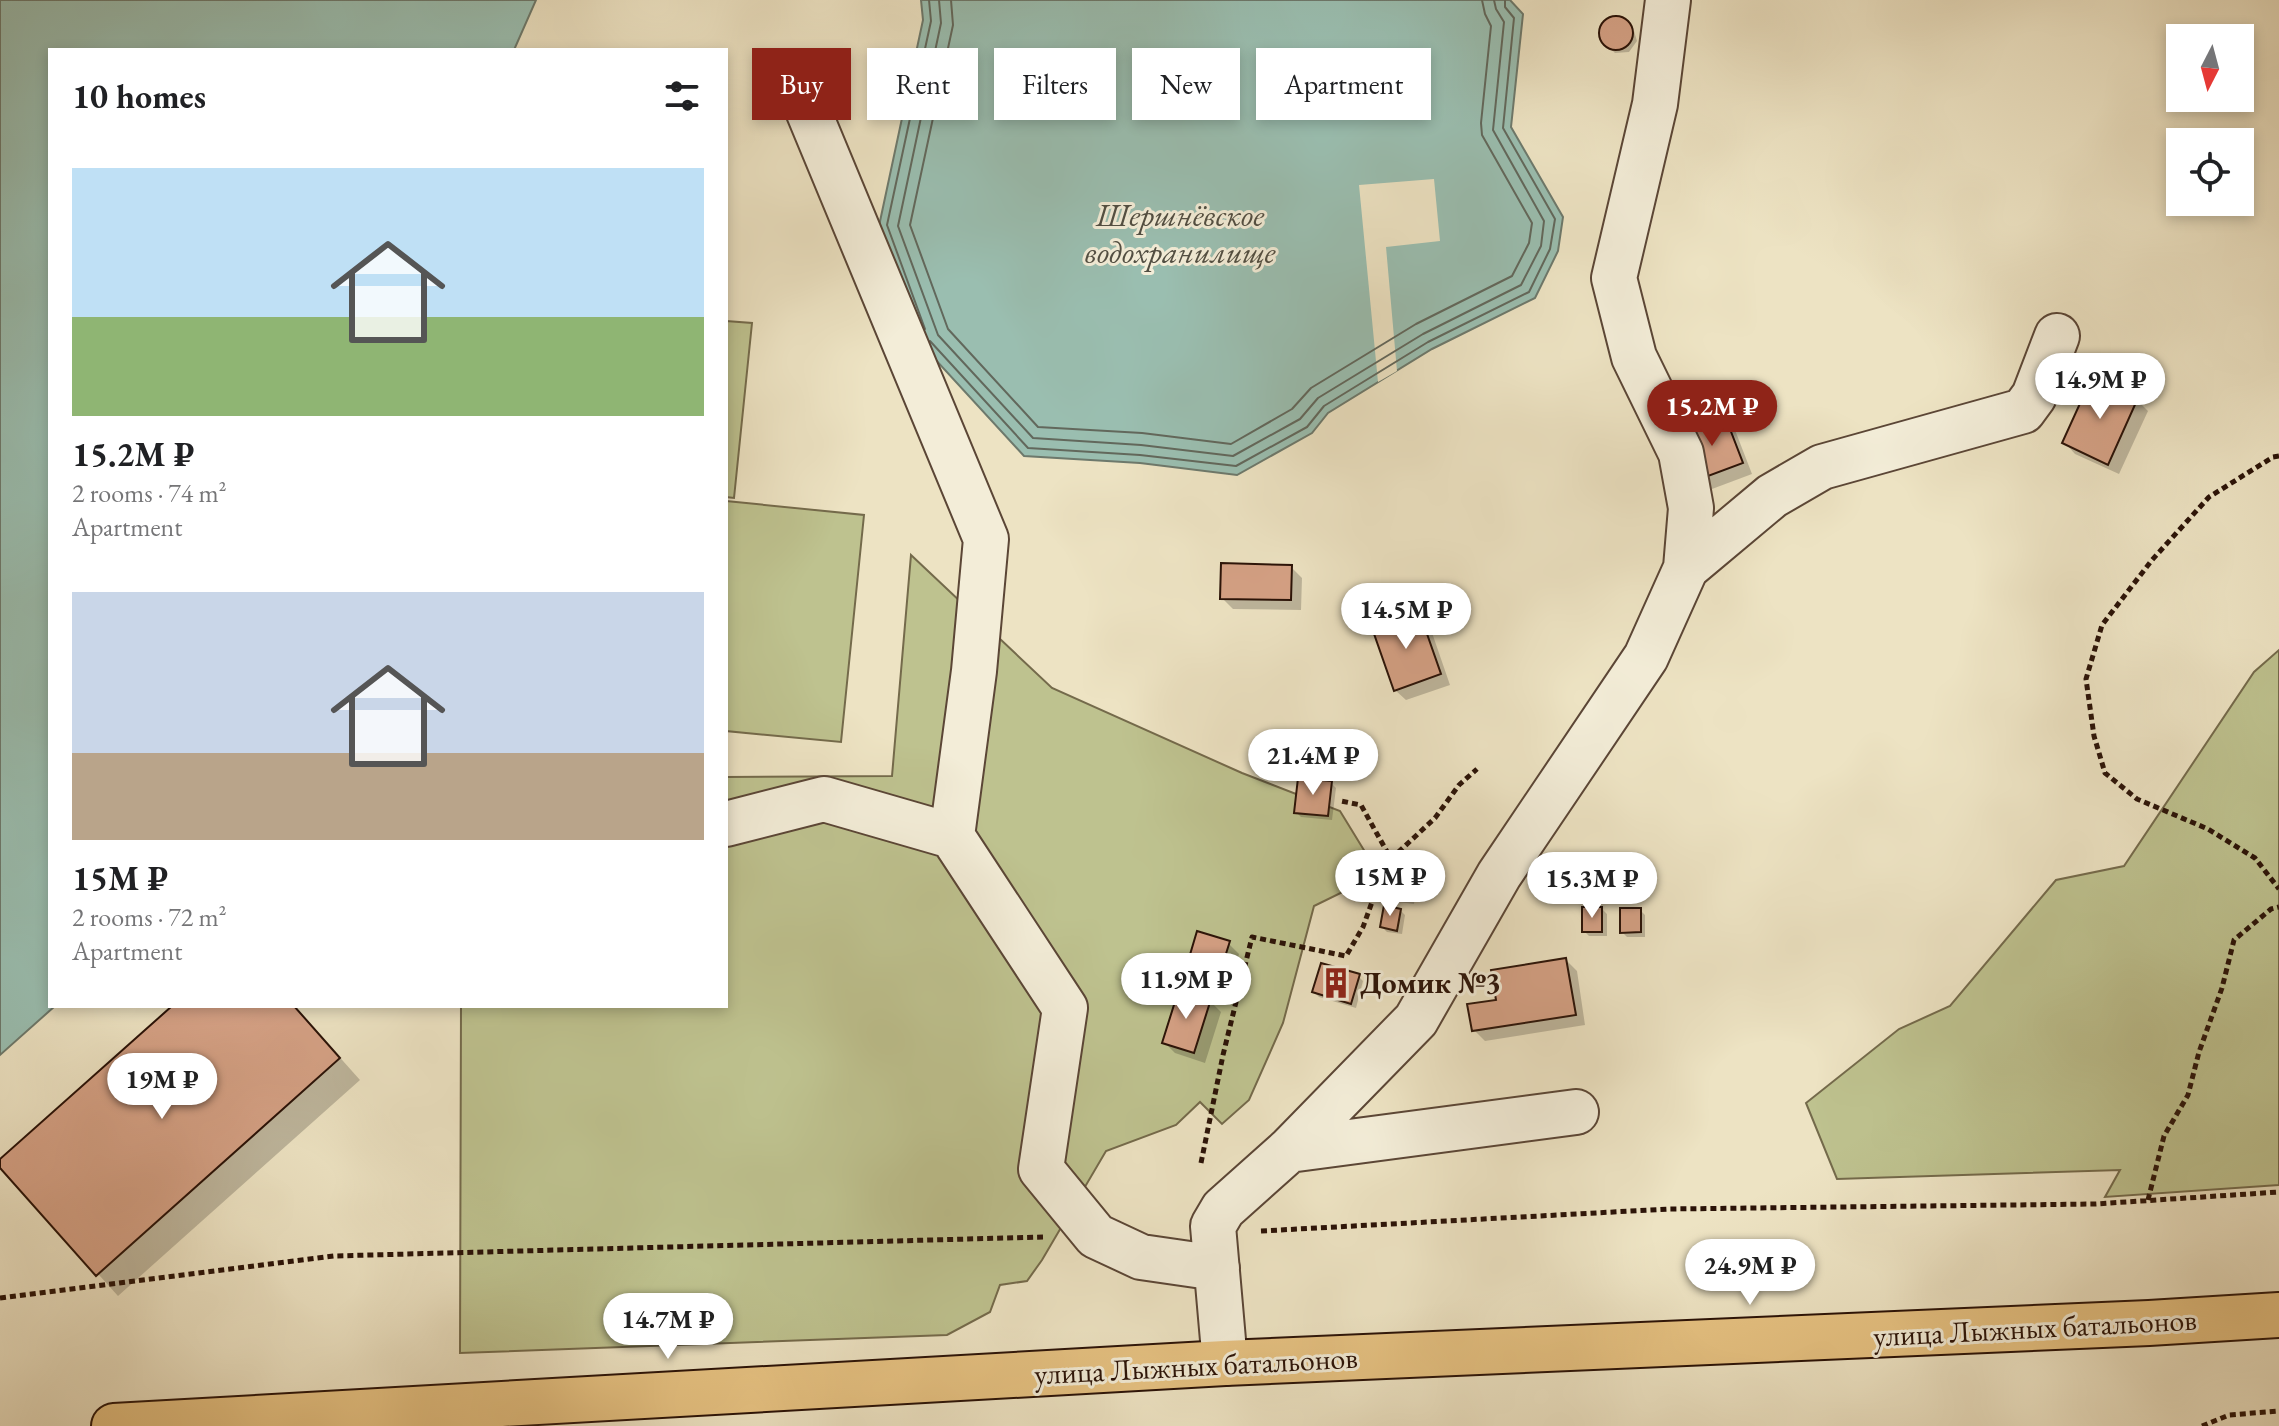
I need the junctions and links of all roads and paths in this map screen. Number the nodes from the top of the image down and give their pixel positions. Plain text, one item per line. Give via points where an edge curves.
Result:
1 (1668, 0) edge
2 (812, 120) edge
3 (2057, 336) dead end
4 (2279, 456) edge
5 (1686, 568) junction
6 (1477, 769) dead end
7 (1341, 801) dead end
8 (728, 823) edge
9 (952, 836) junction
10 (1391, 859) junction
11 (1636, 883) dead end
12 (1492, 888) junction
13 (2279, 889) edge
14 (2279, 907) edge
15 (1576, 1112) dead end
16 (1289, 1150) junction
17 (1201, 1163) dead end
18 (2148, 1200) dead end
19 (1217, 1268) junction
20 (2279, 1315) edge
21 (1225, 1363) junction
22 (2279, 1411) edge
23 (114, 1426) edge
24 (2202, 1426) edge

1 - 5 lane via 1655,104 1614,278 1634,357 1681,453 1691,508
2 - 9 lane via 986,539
3 - 5 lane via 2023,411 1822,467 1772,496
4 - 13 path via 2209,497 2152,560 2102,625 2086,679 2105,773 2137,799 2208,829 2255,858
5 - 12 lane via 1646,657
6 - 10 path
7 - 10 path via 1361,805
8 - 9 lane via 824,799
9 - 19 lane via 1065,1008 1041,1169 1096,1236 1141,1257
10 - 17 path via 1346,956 1252,937
11 - 12 path
12 - 16 lane via 1416,1020
14 - 18 path via 2234,940 2188,1095 2164,1136
15 - 16 lane
16 - 19 lane via 1223,1209 1213,1226
19 - 21 lane
20 - 21 main road, улица Лыжных батальонов
21 - 23 main road, улица Лыжных батальонов
22 - 24 path via 2229,1415

